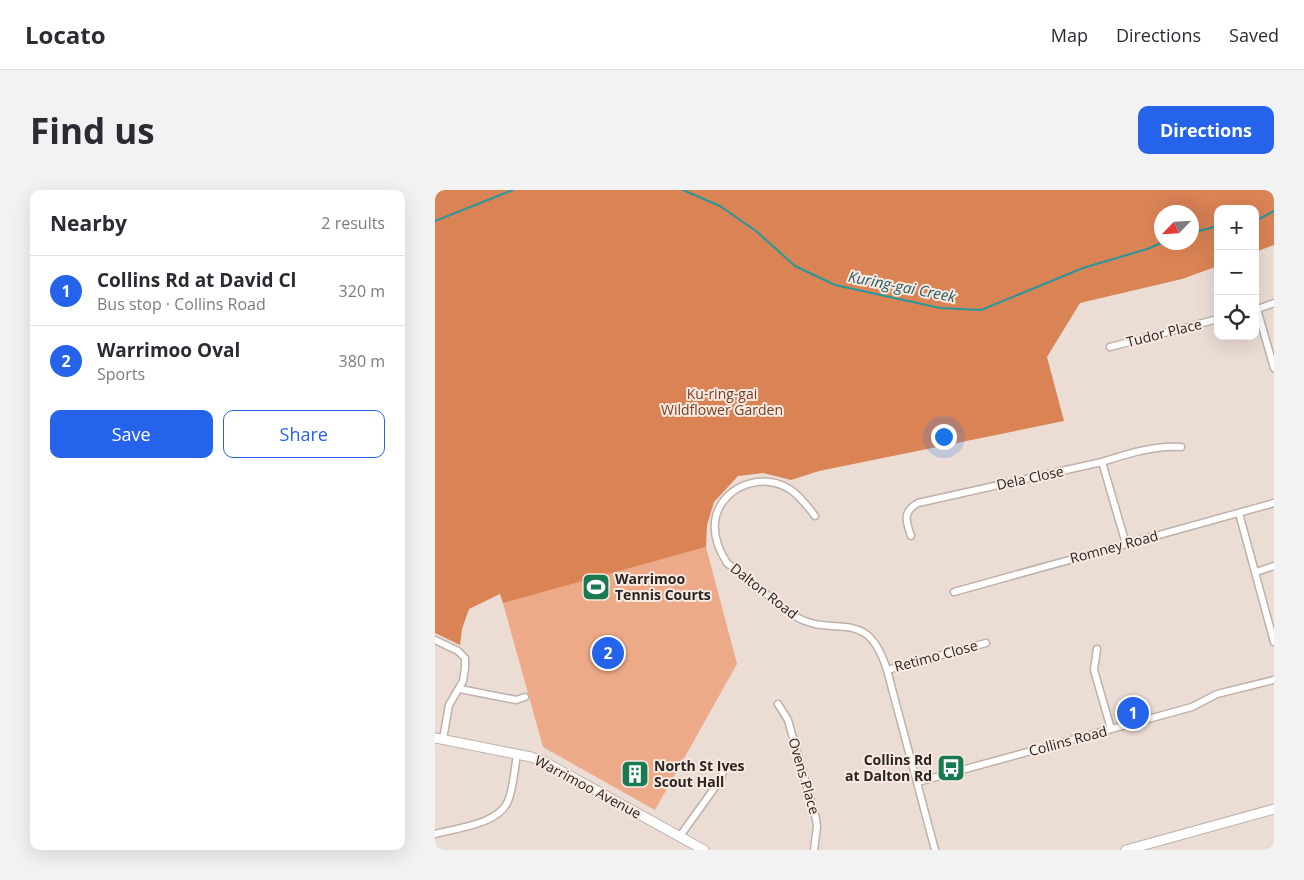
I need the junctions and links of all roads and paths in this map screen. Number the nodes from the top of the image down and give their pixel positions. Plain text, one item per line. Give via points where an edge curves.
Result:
1 (1274, 304) edge
2 (1259, 309) edge
3 (1214, 320) edge
4 (1259, 320) edge
5 (1109, 347) dead end
6 (1274, 368) edge
7 (1181, 448) dead end
8 (1102, 462) junction
9 (1274, 503) edge
10 (1239, 514) junction
11 (815, 516) dead end
12 (911, 536) dead end
13 (1125, 544) junction
14 (1274, 566) edge
15 (1256, 572) junction
16 (954, 592) dead end
17 (435, 640) edge
18 (1274, 642) edge
19 (986, 643) dead end
20 (1097, 649) dead end
21 (887, 670) junction
22 (1274, 680) edge
23 (459, 689) junction
24 (525, 697) dead end
25 (778, 704) dead end
26 (1111, 729) junction
27 (439, 738) edge
28 (517, 754) junction
29 (723, 771) dead end
30 (918, 782) junction
31 (1274, 809) edge
32 (435, 834) edge
33 (680, 836) junction
34 (704, 850) edge
35 (813, 850) edge
36 (935, 850) edge
37 (1126, 850) edge

1 - 2 street
3 - 5 street, Tudor Place
4 - 6 street
7 - 8 street, Dela Close via 1167,446
8 - 12 street, Dela Close via 911,506 906,521
8 - 13 street
9 - 10 street, Romney Road
10 - 13 street, Romney Road
10 - 15 street
11 - 21 street, Dalton Road via 791,490 777,483 751,482 739,487 722,504 715,526 716,540 727,563 803,621 843,625 865,633 877,645
13 - 16 street, Romney Road
14 - 15 street
15 - 18 street
17 - 23 street via 465,658
19 - 21 street, Retimo Close
20 - 26 street via 1094,670
21 - 30 street, Dalton Road
22 - 26 street, Collins Road via 1217,694 1192,707
23 - 24 street via 517,700
23 - 27 street via 449,704
25 - 35 street, Ovens Place via 788,720 816,819
26 - 30 street, Collins Road
27 - 28 street, Warrimoo Avenue
28 - 32 street via 508,801 496,816
28 - 33 street, Warrimoo Avenue via 543,761
29 - 33 street via 721,779
30 - 36 street, Dalton Road
31 - 37 street
33 - 34 street, Warrimoo Avenue

